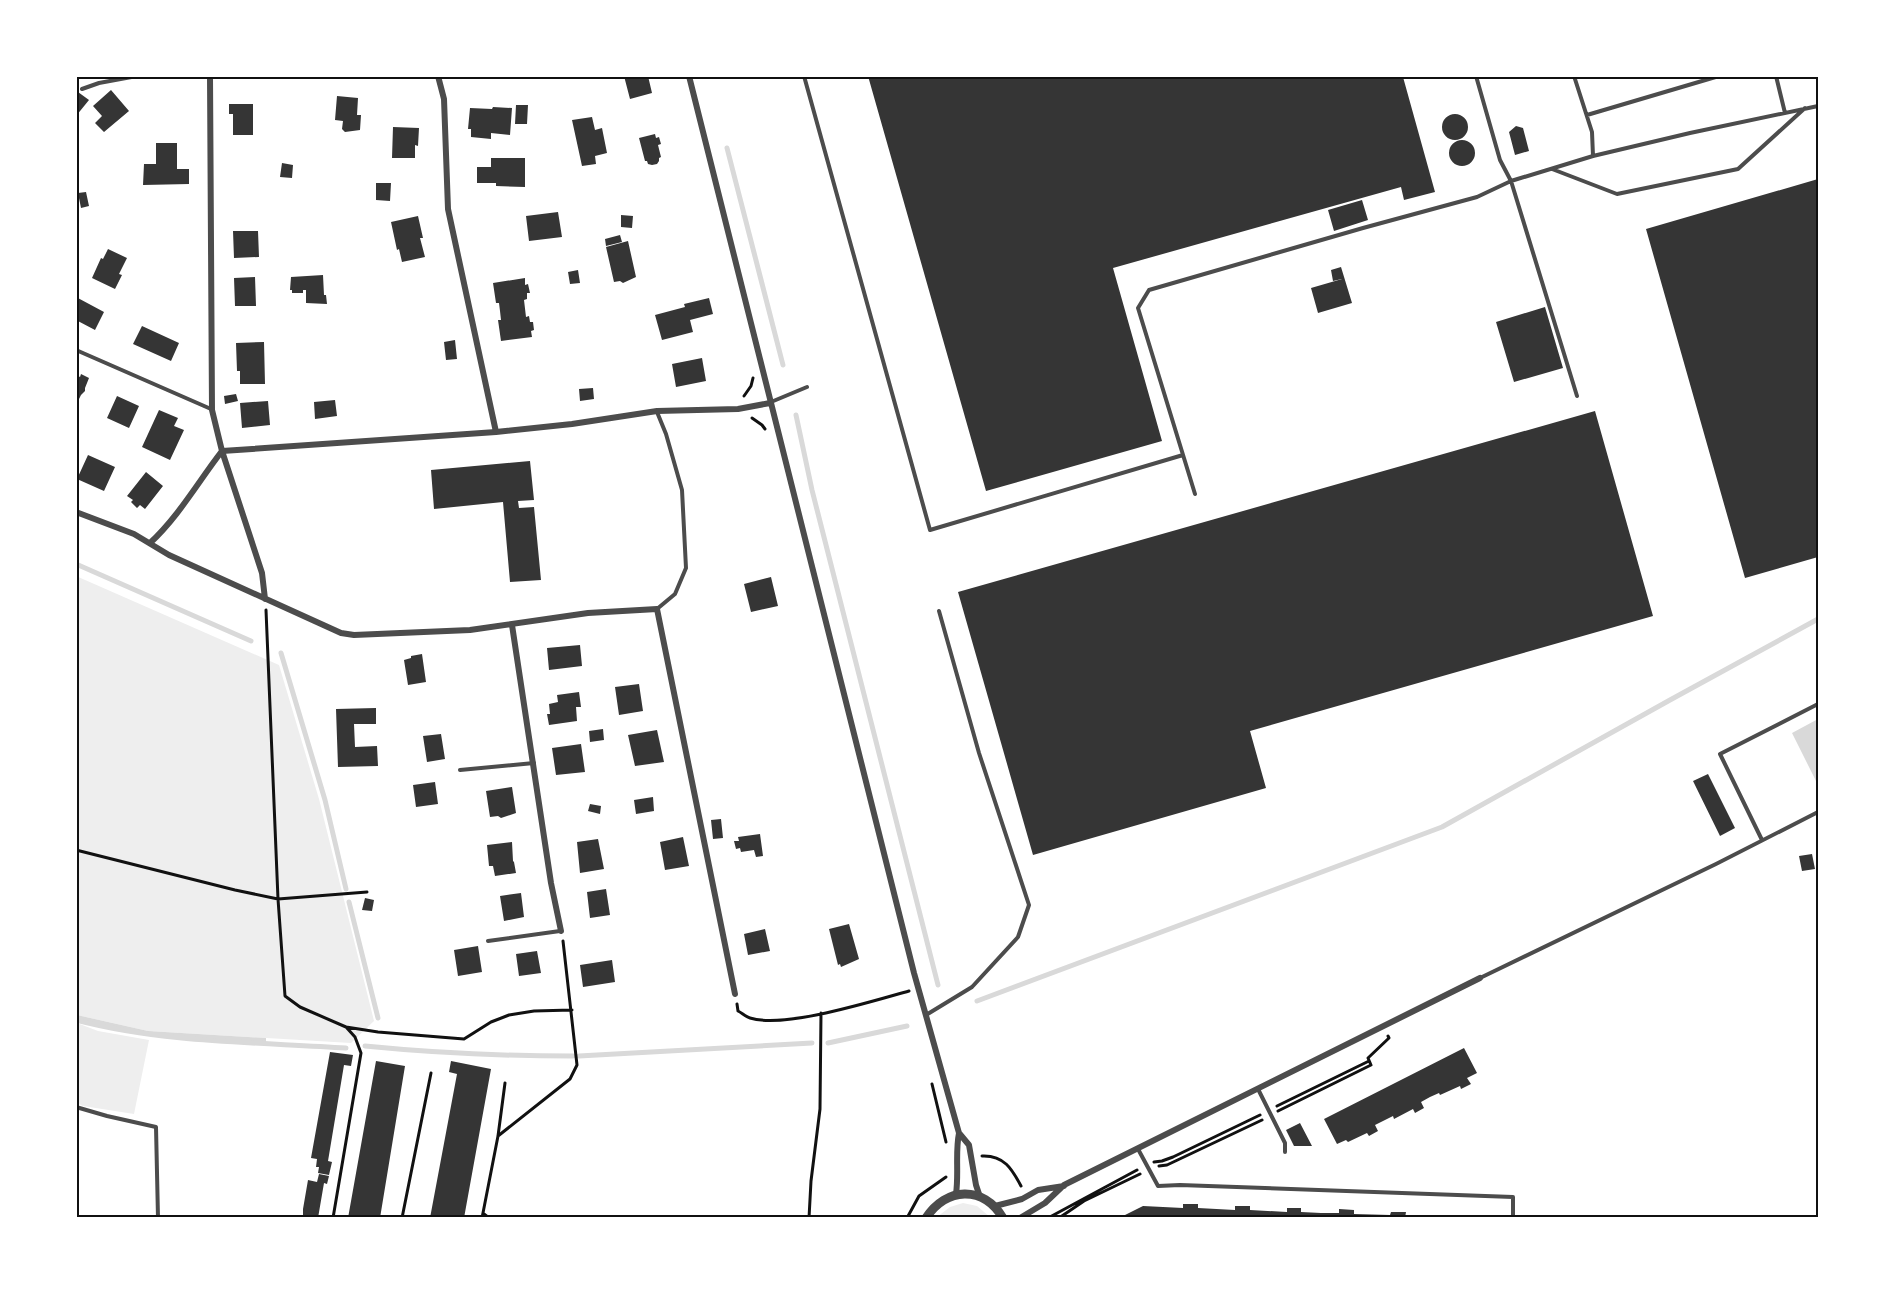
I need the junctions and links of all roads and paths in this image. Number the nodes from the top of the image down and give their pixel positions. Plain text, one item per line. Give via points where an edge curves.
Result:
1 (137, 76) edge
2 (210, 76) edge
3 (438, 76) edge
4 (689, 76) edge
5 (804, 76) edge
6 (1476, 76) edge
7 (1574, 76) edge
8 (1719, 76) edge
9 (1776, 76) edge
10 (82, 89) dead end
11 (1818, 106) edge
12 (1806, 108) junction
13 (1785, 113) junction
14 (1587, 115) junction
15 (1593, 156) junction
16 (1552, 169) junction
17 (1511, 181) junction
18 (76, 350) edge
19 (753, 373) dead end
20 (807, 387) dead end
21 (744, 396) dead end
22 (1577, 396) dead end
23 (771, 403) junction
24 (212, 410) junction
25 (657, 411) junction
26 (496, 432) junction
27 (222, 451) junction
28 (1183, 455) junction
29 (1195, 494) dead end
30 (76, 512) edge
31 (150, 543) junction
32 (265, 599) junction
33 (657, 609) junction
34 (939, 611) dead end
35 (512, 625) junction
36 (1818, 704) edge
37 (534, 763) junction
38 (460, 770) dead end
39 (1818, 812) edge
40 (1762, 840) junction
41 (76, 850) edge
42 (367, 892) dead end
43 (278, 899) junction
44 (561, 931) junction
45 (488, 941) dead end
46 (1480, 978) joint
47 (919, 989) junction
48 (735, 994) joint
49 (572, 1010) junction
50 (821, 1013) junction
51 (926, 1015) junction
52 (346, 1027) junction
53 (1383, 1027) junction
54 (1371, 1065) dead end
55 (431, 1073) dead end
56 (505, 1083) dead end
57 (1258, 1089) junction
58 (76, 1107) edge
59 (959, 1133) junction
60 (498, 1136) junction
61 (1138, 1149) junction
62 (1285, 1152) dead end
63 (978, 1157) dead end
64 (1141, 1168) dead end
65 (949, 1172) dead end
66 (1143, 1173) dead end
67 (1064, 1185) junction
68 (1024, 1191) dead end
69 (956, 1194) junction
70 (980, 1197) junction
71 (995, 1206) junction
72 (483, 1216) edge
73 (158, 1218) edge
74 (333, 1218) edge
75 (402, 1218) edge
76 (489, 1218) edge
77 (809, 1218) edge
78 (907, 1218) edge
79 (926, 1218) edge
80 (1003, 1218) edge
81 (1020, 1218) edge
82 (1048, 1218) edge
83 (1059, 1218) edge
84 (1513, 1218) edge

1 - 10 lane
2 - 24 street
3 - 26 street via 444,99 448,209
4 - 23 street
5 - 28 lane via 930,530
6 - 17 lane via 1500,160
7 - 14 lane
8 - 14 lane
9 - 13 lane
11 - 12 lane
12 - 13 lane
12 - 16 lane via 1738,169 1617,194
13 - 15 lane
14 - 15 lane
15 - 16 lane
16 - 17 lane
17 - 22 lane
17 - 28 lane via 1477,197 1149,290 1138,308
18 - 24 lane
19 - 21 path
20 - 23 lane
23 - 25 street via 738,409
23 - 47 street
24 - 27 street
25 - 26 street
25 - 33 lane via 682,490 686,567 675,594
26 - 27 street
27 - 31 street via 180,511
27 - 32 street via 259,565
28 - 29 lane
30 - 31 street
31 - 32 street
32 - 35 street via 340,633 354,635
32 - 43 path
33 - 35 street via 588,613
33 - 48 street
34 - 51 lane via 979,753 1029,905 1018,937 972,987
35 - 37 street
36 - 40 lane via 1720,754
37 - 38 lane
37 - 44 street
39 - 40 lane
40 - 46 lane
41 - 43 path
42 - 43 path
43 - 52 path via 285,996 300,1007
44 - 45 lane
44 - 49 path
46 - 53 street
47 - 50 path
47 - 51 street
48 - 50 path via 738,1011 749,1018 791,1019
49 - 52 path via 509,1015 464,1039
49 - 60 path via 577,1065 570,1079
50 - 77 path via 819,1110
51 - 59 street
52 - 74 path via 361,1053
53 - 54 path via 1389,1038 1368,1058
53 - 57 street
55 - 75 path
56 - 60 path
57 - 61 street
57 - 62 lane
58 - 73 lane via 156,1127
59 - 69 street
59 - 70 street via 969,1145
60 - 72 path
61 - 67 street
61 - 84 lane via 1158,1186 1513,1197
63 - 68 path via 1004,1161
64 - 82 path
65 - 78 path via 919,1196
66 - 83 path via 1084,1201
67 - 71 street
67 - 81 street
69 - 70 street
69 - 79 street via 943,1199
70 - 71 street
71 - 80 street
72 - 76 path

